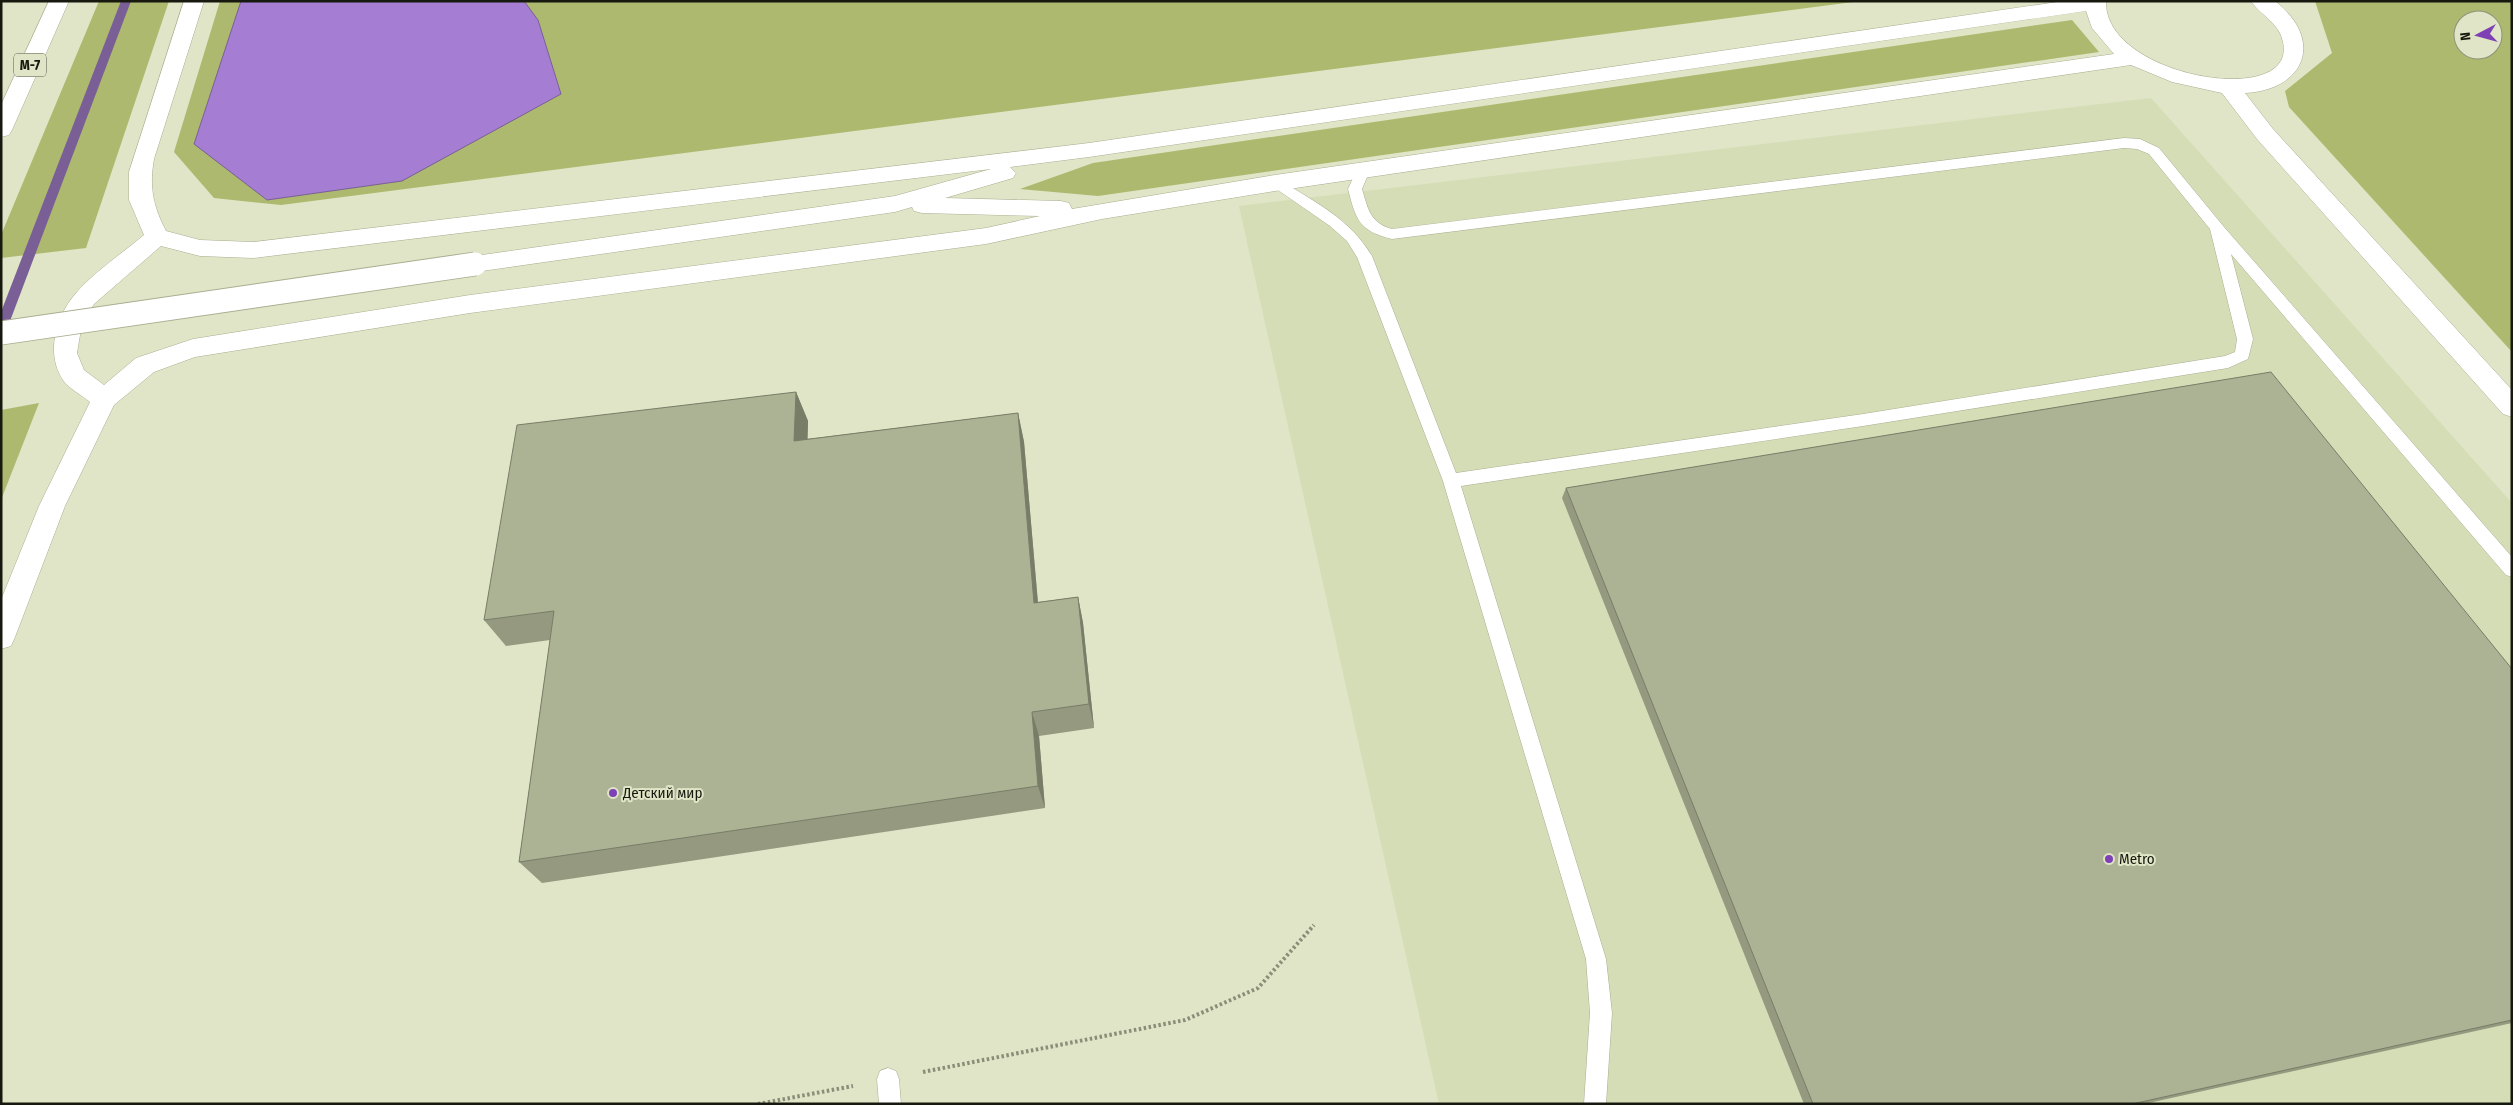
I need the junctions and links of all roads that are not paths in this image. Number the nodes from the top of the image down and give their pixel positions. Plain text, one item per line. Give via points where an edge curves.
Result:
1 (59, 1) edge
2 (194, 1) edge
3 (2261, 1) edge
4 (2096, 2) edge
5 (2133, 58) junction
6 (2228, 86) junction
7 (1, 130) edge
8 (1089, 150) junction
9 (1363, 170) junction
10 (1274, 183) junction
11 (895, 204) junction
12 (1102, 211) junction
13 (2217, 228) junction
14 (157, 237) junction
15 (1, 333) edge
16 (104, 399) junction
17 (2512, 407) edge
18 (1450, 481) junction
19 (2512, 570) edge
20 (1, 637) edge
21 (888, 1079) road end
22 (890, 1104) edge
23 (1595, 1104) edge

1 - 7 main road, М-7
2 - 14 main road via 143,159 138,185 141,206
3 - 6 main road via 2286,24 2295,44 2293,61 2280,75 2257,84
4 - 5 main road via 2098,22 2111,40
4 - 8 main road
5 - 6 main road via 2162,73
5 - 9 main road
6 - 17 main road via 2265,134
8 - 11 main road
8 - 14 main road via 253,250 200,248
9 - 10 main road
9 - 13 lane via 1355,189 1365,221 1375,231 1392,234 2124,143 2140,144 2154,151
10 - 12 main road
10 - 18 lane via 1335,222 1352,237 1364,256
11 - 12 main road
11 - 15 main road, bridge
12 - 16 main road via 986,236 470,304 193,348 145,364
13 - 18 lane via 2245,339 2242,355 2228,362 1853,422
13 - 19 lane
14 - 16 main road via 85,298 70,322 65,352 73,375
16 - 20 main road via 52,506
18 - 23 lane via 1596,959 1601,1013
21 - 22 lane

